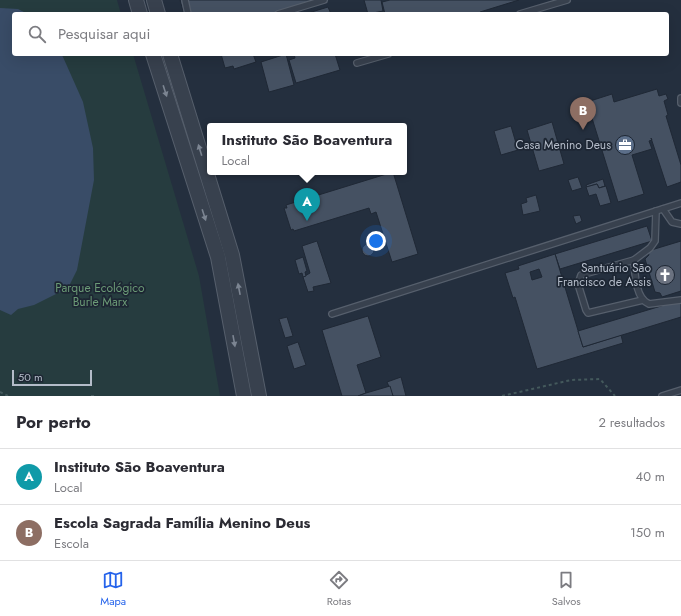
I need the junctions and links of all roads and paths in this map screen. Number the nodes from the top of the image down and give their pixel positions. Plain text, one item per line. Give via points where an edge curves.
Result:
1 (136, 0) edge
2 (154, 0) edge
3 (185, 0) edge
4 (324, 0) edge
5 (566, 0) edge
6 (139, 12) edge
7 (157, 12) edge
8 (188, 12) edge
9 (285, 12) edge
10 (527, 12) edge
11 (154, 56) edge
12 (171, 56) edge
13 (381, 56) edge
14 (357, 63) dead end
15 (681, 98) edge
16 (681, 103) edge
17 (207, 174) edge
18 (207, 175) edge
19 (681, 203) edge
20 (663, 209) junction
21 (656, 211) junction
22 (681, 224) edge
23 (634, 260) junction
24 (643, 300) junction
25 (681, 300) edge
26 (332, 314) dead end
27 (681, 390) edge
28 (0, 392) edge
29 (8, 396) edge
30 (91, 396) edge
31 (97, 396) edge
32 (244, 396) edge
33 (259, 396) edge
34 (502, 396) edge
35 (615, 396) edge
36 (662, 396) edge

1 - 6 street
2 - 7 street
3 - 8 lane
4 - 9 lane
5 - 10 lane
11 -> 32 street via 218,256
17 -> 12 street
13 - 14 lane
15 - 16 lane
33 -> 18 street via 232,255
19 - 20 lane
20 - 21 lane
20 - 22 lane via 672,222
21 - 23 lane via 655,241
21 - 26 lane
23 - 24 lane via 637,284
23 - 24 lane via 581,275 578,284 588,312
24 - 25 lane via 649,304
27 - 36 lane
28 - 29 path
30 - 31 path
34 - 35 path via 571,380 600,379

